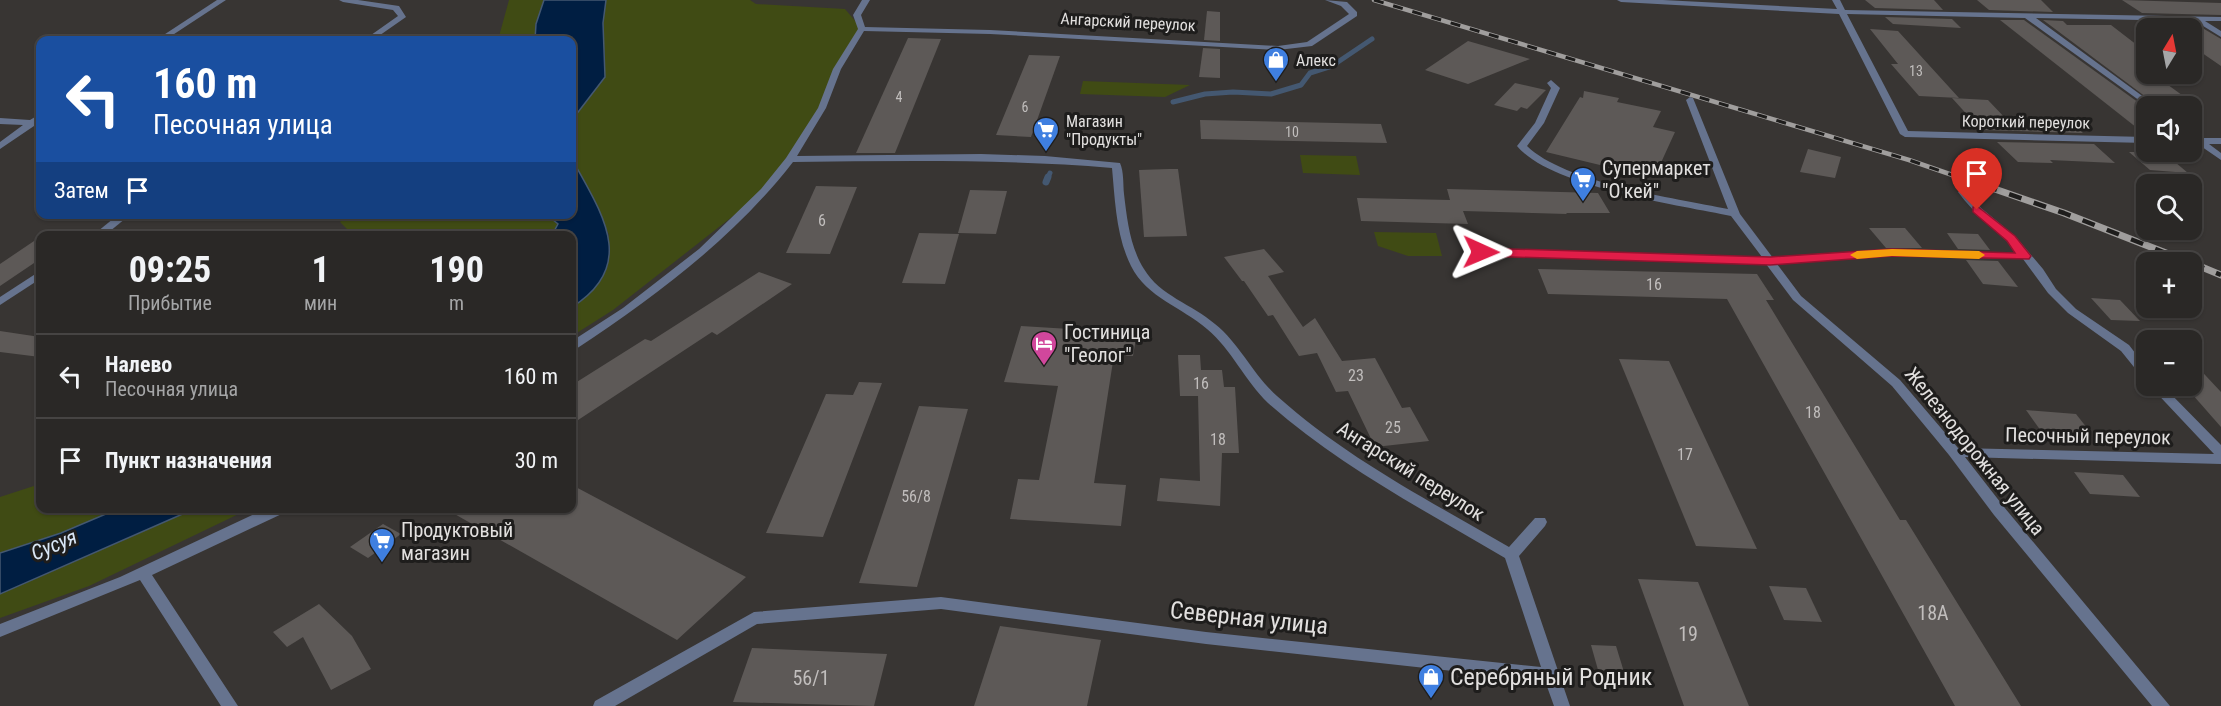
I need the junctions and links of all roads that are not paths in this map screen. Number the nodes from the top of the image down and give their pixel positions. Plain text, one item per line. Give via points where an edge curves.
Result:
1 (222, 0) edge
2 (343, 0) edge
3 (866, 0) edge
4 (1329, 0) edge
5 (1621, 0) edge
6 (1836, 0) edge
7 (1841, 12) junction
8 (2028, 16) junction
9 (2140, 18) edge
10 (2202, 19) edge
11 (2221, 19) edge
12 (2202, 23) edge
13 (862, 29) junction
14 (2221, 34) edge
15 (166, 36) edge
16 (374, 36) edge
17 (1551, 83) dead end
18 (2138, 96) edge
19 (1690, 100) dead end
20 (0, 121) edge
21 (36, 121) edge
22 (36, 122) edge
23 (2136, 140) edge
24 (2202, 140) edge
25 (2221, 141) edge
26 (2202, 144) edge
27 (0, 146) edge
28 (2221, 157) edge
29 (790, 159) junction
30 (1963, 192) dead end
31 (1735, 213) junction
32 (119, 219) edge
33 (104, 231) edge
34 (1481, 252) dead end
35 (2024, 256) junction
36 (1770, 261) junction
37 (36, 277) edge
38 (0, 302) edge
39 (576, 343) edge
40 (2136, 362) edge
41 (2166, 396) edge
42 (1954, 452) junction
43 (2221, 453) edge
44 (2221, 459) edge
45 (270, 513) edge
46 (1540, 522) dead end
47 (1511, 555) junction
48 (143, 573) junction
49 (0, 631) edge
50 (1552, 675) junction
51 (230, 706) edge
52 (601, 706) edge
53 (1562, 706) edge
54 (2162, 706) edge

1 - 15 street
2 - 16 street via 396,8 402,17
3 - 13 street via 857,15
4 - 13 street, Ангарский переулок via 1344,4 1354,14 1309,44 1278,48
5 - 7 street
6 - 7 street
7 - 8 street
7 - 23 street, Короткий переулок via 1905,134
8 - 9 street
8 - 18 street
10 - 11 street
12 - 14 street
13 - 29 street via 837,69 822,108
17 - 31 street via 1556,88 1539,123 1522,146 1529,155 1598,184
19 - 31 street, Железнодорожная улица
20 - 21 street
22 - 27 street
24 - 25 street
26 - 28 street
29 - 39 street via 765,191 703,251 627,310
29 - 47 street, Ангарский переулок via 981,157 1118,165 1122,220 1137,268 1165,299 1210,326 1270,397 1337,452
30 - 35 street via 1977,210 2011,238
31 - 36 street, Железнодорожная улица
32 - 33 street
34 - 36 street
35 - 36 street via 1892,253
35 - 40 street via 2072,311 2125,348
36 - 42 street, Железнодорожная улица via 1797,297 1896,383
37 - 38 street
41 - 43 street
42 - 44 street, Песочный переулок
42 - 54 street, Железнодорожная улица
45 - 48 street
46 - 47 street
47 - 50 street
48 - 49 street
48 - 51 street
50 - 52 street, Северная улица via 1206,638 940,603 754,618
50 - 53 street

